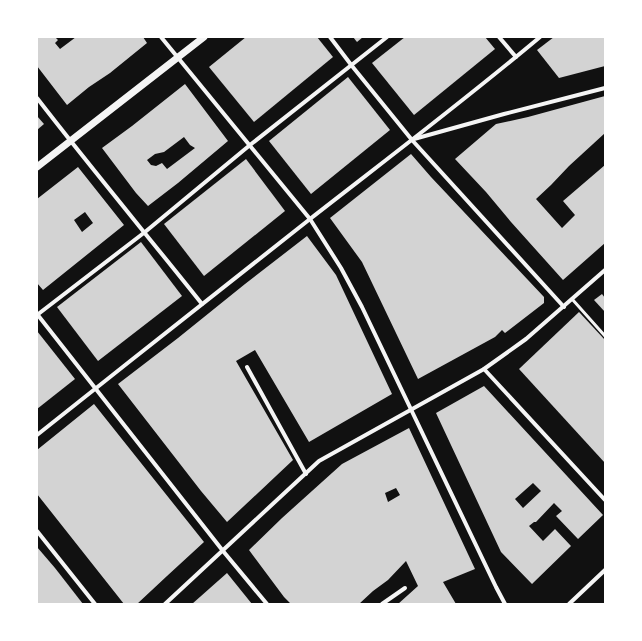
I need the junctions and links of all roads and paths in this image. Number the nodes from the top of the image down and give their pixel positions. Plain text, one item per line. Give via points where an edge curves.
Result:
1 (161, 37) edge
2 (204, 37) edge
3 (330, 37) edge
4 (387, 37) edge
5 (500, 37) edge
6 (540, 37) edge
7 (177, 57) junction
8 (516, 57) junction
9 (352, 66) junction
10 (605, 88) edge
11 (37, 98) edge
12 (412, 140) junction
13 (70, 141) junction
14 (250, 145) junction
15 (37, 167) edge
16 (310, 219) junction
17 (144, 232) junction
18 (605, 270) edge
19 (572, 299) junction
20 (202, 304) junction
21 (564, 306) junction
22 (37, 315) edge
23 (605, 336) edge
24 (247, 367) dead end
25 (484, 368) junction
26 (96, 389) junction
27 (410, 410) junction
28 (37, 435) edge
29 (306, 474) junction
30 (605, 500) edge
31 (37, 532) edge
32 (223, 551) junction
33 (605, 570) edge
34 (404, 588) dead end
35 (95, 604) edge
36 (165, 604) edge
37 (266, 604) edge
38 (382, 604) edge
39 (505, 604) edge
40 (569, 604) edge

1 - 7 street
2 - 7 street
3 - 9 street
4 - 9 street
5 - 8 street
6 - 8 street
7 - 13 street
7 - 14 street
8 - 12 street
9 - 12 street
9 - 14 street
10 - 12 street
11 - 13 street
12 - 16 street
12 - 21 street
13 - 15 street
13 - 17 street
14 - 16 street
14 - 17 street
16 - 20 street
16 - 27 street via 362,307
17 - 20 street
17 - 22 street
18 - 19 street
19 - 21 street
19 - 23 lane
20 - 26 street
21 - 25 street via 526,339
22 - 26 street
24 - 29 street
25 - 27 street
25 - 30 street
26 - 28 street
26 - 32 street
27 - 29 street via 319,461
27 - 39 street
29 - 32 street
31 - 35 street
32 - 36 street
32 - 37 street
33 - 40 street
34 - 38 street

